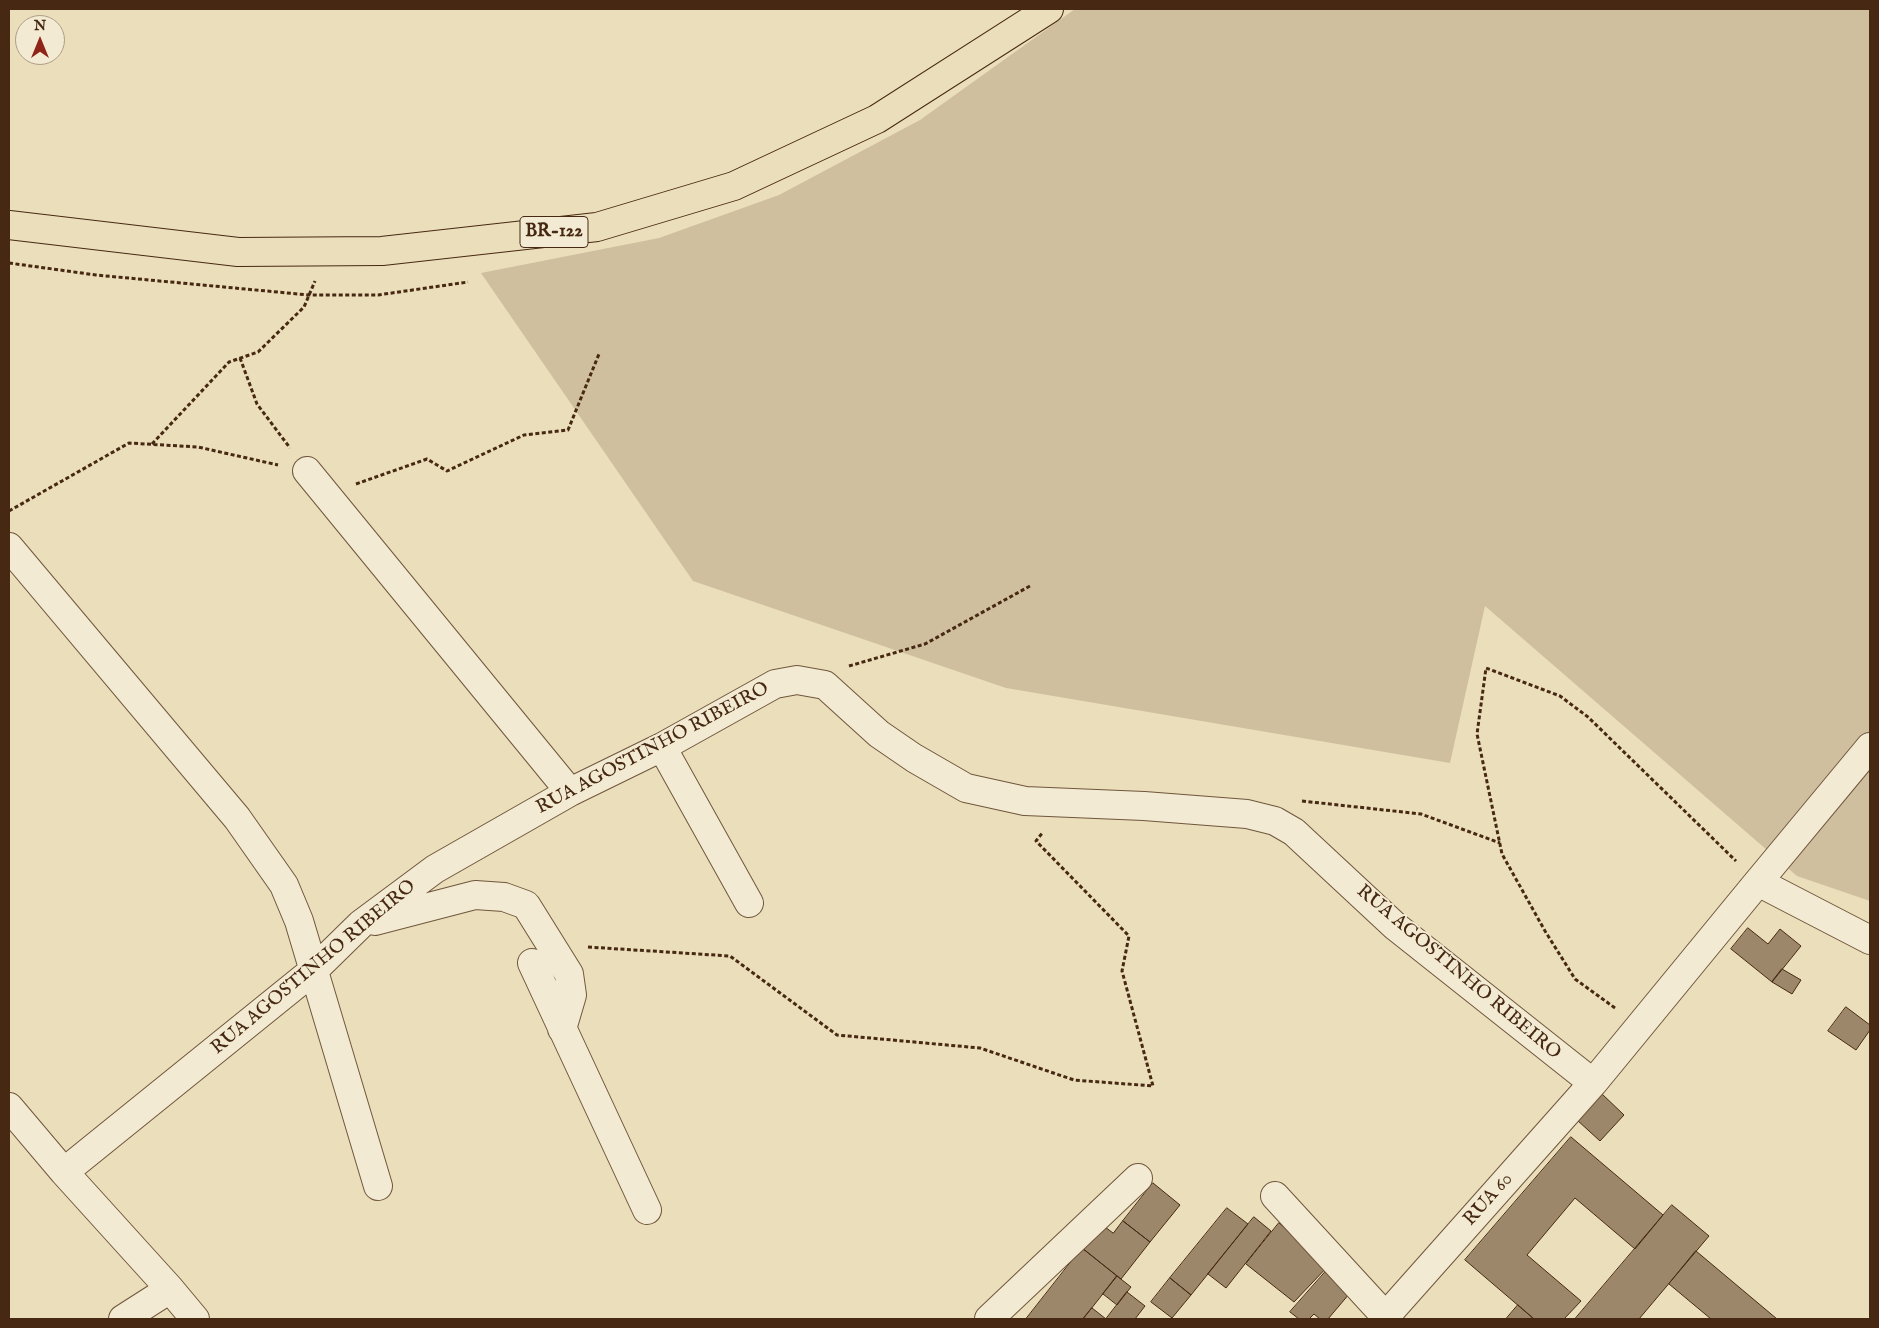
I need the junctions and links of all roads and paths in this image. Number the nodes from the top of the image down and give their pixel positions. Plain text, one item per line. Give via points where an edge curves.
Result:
1 (1048, 9) edge
2 (9, 225) edge
3 (326, 252) junction
4 (9, 264) edge
5 (468, 282) dead end
6 (309, 295) junction
7 (599, 354) dead end
8 (240, 358) junction
9 (151, 444) junction
10 (307, 471) junction
11 (327, 495) junction
12 (9, 511) edge
13 (9, 547) edge
14 (1030, 586) dead end
15 (843, 667) dead end
16 (662, 747) junction
17 (1870, 747) edge
18 (570, 792) junction
19 (1298, 800) dead end
20 (1067, 803) junction
21 (1500, 843) junction
22 (1758, 882) junction
23 (749, 903) dead end
24 (361, 924) junction
25 (1870, 940) edge
26 (541, 954) junction
27 (314, 970) junction
28 (1639, 1026) junction
29 (1592, 1083) junction
30 (9, 1107) edge
31 (64, 1172) junction
32 (1138, 1178) dead end
33 (378, 1186) dead end
34 (1275, 1196) dead end
35 (646, 1210) dead end
36 (170, 1289) junction
37 (1386, 1318) edge
38 (123, 1319) edge
39 (196, 1319) edge
40 (991, 1319) edge

1 - 3 highway, BR-122 via 877,119 734,186 597,227 382,251
2 - 3 highway, BR-122 via 238,252
3 - 6 path
4 - 6 path
5 - 6 path via 378,295
6 - 8 path via 304,307 258,352
7 - 11 path via 568,430 524,436 447,471 427,459
8 - 9 path via 228,362
8 - 10 path via 257,404
9 - 10 path via 198,447
9 - 12 path via 129,443
10 - 11 street
11 - 18 street
13 - 27 street via 237,818 284,885
14 - 15 path via 925,644
16 - 18 street, RUA AGOSTINHO RIBEIRO
16 - 20 street, RUA AGOSTINHO RIBEIRO via 775,684 798,680 825,685 879,734 966,788 1025,801
16 - 23 street
17 - 22 street, RUA 60
18 - 24 street, RUA AGOSTINHO RIBEIRO via 435,869
19 - 21 path via 1421,814
20 - 26 path via 1036,841 1129,936 1122,971 1153,1086 1074,1080 980,1048 837,1035 730,956
20 - 29 street, RUA AGOSTINHO RIBEIRO via 1247,814 1275,821 1294,832 1395,926
21 - 22 path via 1477,734 1486,668 1560,696 1588,717
21 - 28 path via 1502,854 1575,979
22 - 25 street
22 - 28 street, RUA 60
24 - 26 street via 475,895 504,897 526,906
24 - 27 street, RUA AGOSTINHO RIBEIRO
26 - 35 street via 562,1029
27 - 31 street, RUA AGOSTINHO RIBEIRO
27 - 33 street
28 - 29 street, RUA 60
29 - 37 street, RUA 60
30 - 31 street
31 - 36 street
32 - 40 street
34 - 37 street, RUA 60
36 - 38 street
36 - 39 street

